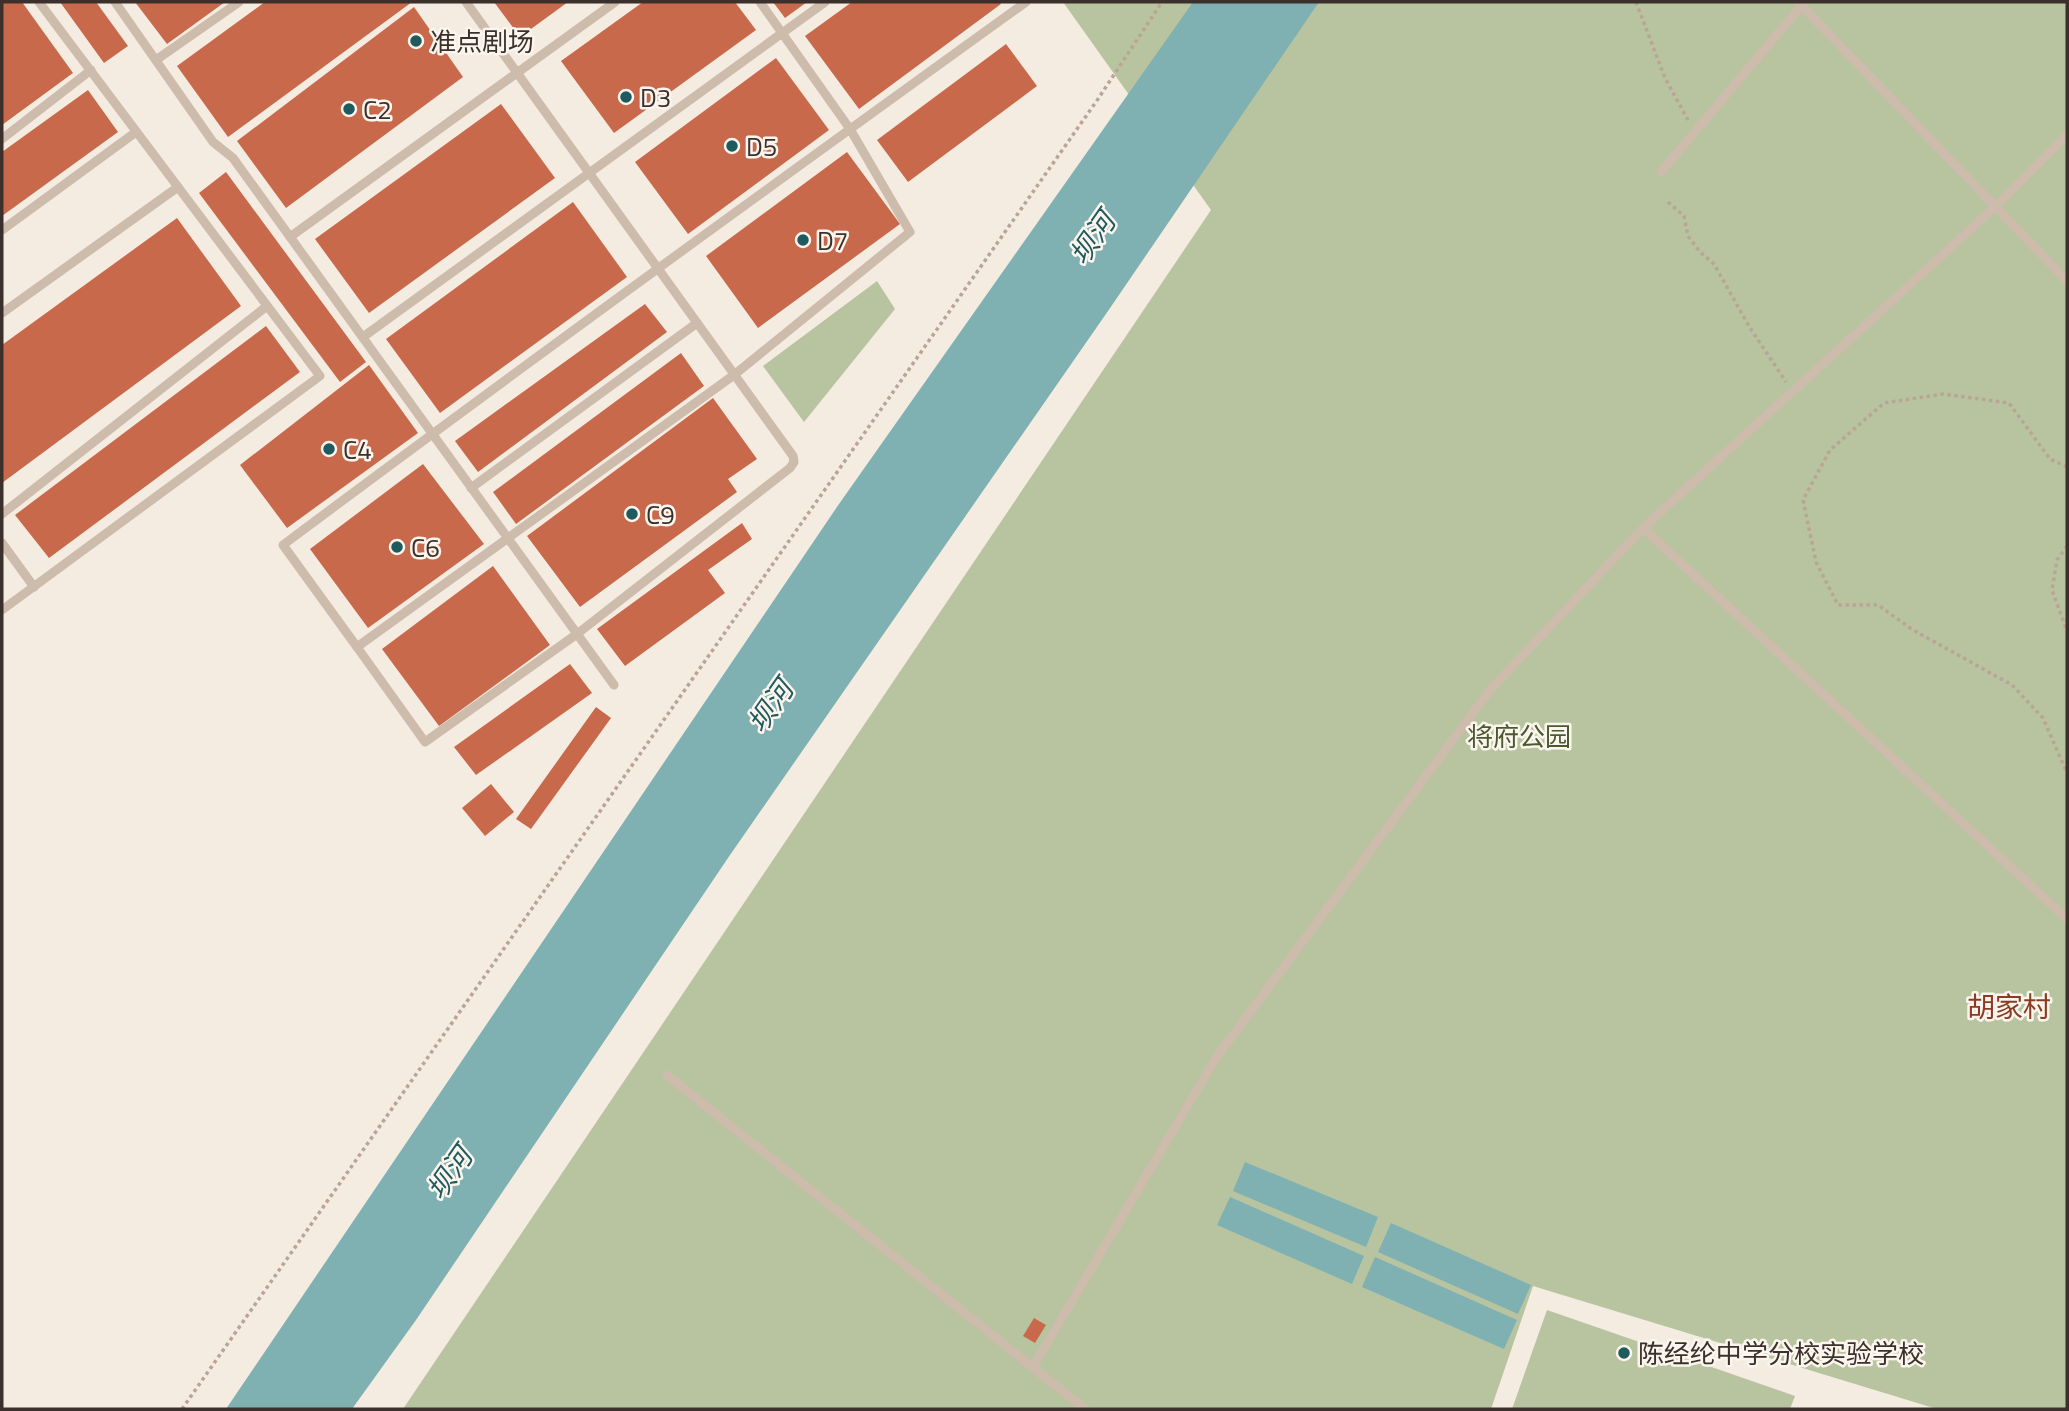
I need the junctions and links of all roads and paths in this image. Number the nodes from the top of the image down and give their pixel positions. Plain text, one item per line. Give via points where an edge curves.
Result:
1 (39, 2) edge
2 (115, 2) edge
3 (239, 2) edge
4 (466, 2) edge
5 (615, 2) edge
6 (760, 2) edge
7 (825, 2) edge
8 (1026, 2) edge
9 (1162, 2) edge
10 (1636, 2) edge
11 (1800, 4) edge
12 (782, 33) junction
13 (156, 60) junction
14 (91, 71) junction
15 (517, 72) junction
16 (850, 129) junction
17 (1694, 131) junction
18 (136, 132) junction
19 (2067, 135) edge
20 (2, 139) edge
21 (1661, 172) dead end
22 (590, 174) junction
23 (178, 187) junction
24 (1668, 202) dead end
25 (1996, 206) junction
26 (2, 230) edge
27 (290, 237) junction
28 (658, 268) junction
29 (2067, 281) edge
30 (267, 306) junction
31 (2, 313) edge
32 (697, 323) junction
33 (363, 337) junction
34 (734, 375) junction
35 (1793, 392) junction
36 (432, 434) junction
37 (2067, 467) edge
38 (471, 488) junction
39 (2, 514) edge
40 (1643, 528) junction
41 (508, 538) junction
42 (2, 543) edge
43 (2067, 546) edge
44 (34, 587) junction
45 (2, 610) edge
46 (2067, 631) edge
47 (577, 634) junction
48 (357, 647) junction
49 (614, 685) dead end
50 (2067, 773) edge
51 (2067, 919) edge
52 (667, 1075) dead end
53 (1033, 1367) junction
54 (182, 1409) edge
55 (1085, 1409) edge

1 - 14 lane
2 - 13 lane
3 - 13 lane
4 - 15 lane
5 - 15 lane
6 - 12 lane
7 - 12 lane
8 - 16 lane
9 - 54 path
10 - 17 path via 1665,78
11 - 17 lane
11 - 25 lane
12 - 16 lane
12 - 22 lane
13 - 27 lane via 213,142 233,158
14 - 18 lane
14 - 20 lane
15 - 22 lane
15 - 27 lane
16 - 28 lane
16 - 34 lane via 910,232
17 - 21 lane
18 - 23 lane
18 - 26 lane
19 - 25 lane
22 - 28 lane
22 - 33 lane
23 - 30 lane
23 - 31 lane
24 - 35 path via 1684,216 1688,236 1714,264
25 - 29 lane
25 - 35 lane
27 - 33 lane
28 - 32 lane
28 - 36 lane
30 - 39 lane
30 - 44 lane via 320,376
32 - 34 lane
32 - 38 lane
33 - 36 lane
34 - 41 lane
34 - 47 lane via 794,462
35 - 40 lane
36 - 38 lane
36 - 48 lane via 284,545
37 - 50 path via 2050,460 2009,403 1943,394 1884,402 1830,450 1803,500 1816,562 1839,605 1878,605 1913,630 2012,685 2043,719
38 - 41 lane
40 - 51 lane
40 - 53 lane via 1490,690 1216,1059
41 - 47 lane
41 - 48 lane
42 - 44 lane
43 - 46 path via 2057,560 2052,590
44 - 45 lane
47 - 48 lane via 425,742
47 - 49 lane
52 - 53 lane
53 - 55 lane

